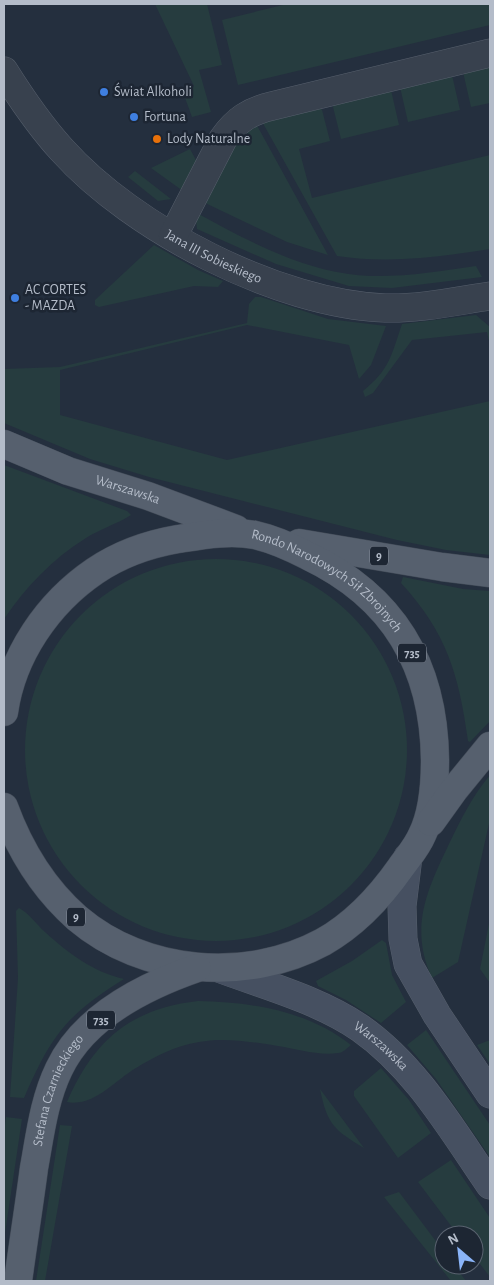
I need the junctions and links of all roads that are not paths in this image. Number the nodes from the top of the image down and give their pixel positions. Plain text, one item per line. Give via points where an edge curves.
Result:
1 (490, 53) edge
2 (4, 71) edge
3 (173, 236) junction
4 (490, 296) edge
5 (4, 444) edge
6 (260, 536) junction
7 (490, 573) edge
8 (4, 712) edge
9 (490, 746) edge
10 (4, 807) edge
11 (415, 846) junction
12 (209, 969) junction
13 (490, 1094) edge
14 (490, 1185) edge
15 (18, 1281) edge

1 - 3 street via 249,114 231,127
2 - 3 street, Jana III Sobieskiego via 62,150 107,192
3 - 4 street, Jana III Sobieskiego via 275,285 348,304 385,308 421,306
5 - 6 main road, Warszawska / 735 via 68,471
6 - 7 main road, 9
6 - 8 main road, Rondo Narodowych Sił Zbrojnych via 200,536 147,547 120,556 81,581 58,603 28,642 10,686
6 - 11 main road, Rondo Narodowych Sił Zbrojnych / 735 via 324,563 353,582 394,626 414,654 427,691 434,730 433,794
9 - 11 main road, 9
10 - 12 main road, Rondo Narodowych Sił Zbrojnych / 9 via 33,867 56,897 80,920 124,947
11 - 12 main road, Rondo Narodowych Sił Zbrojnych / 9 via 363,913 322,942 277,960
11 - 13 main road via 402,906 408,964 437,1015
12 - 14 main road, Warszawska via 306,1001 360,1028 409,1073
12 - 15 main road, Stefana Czarnieckiego / 735 via 158,983 119,1005 86,1032 60,1068 44,1112

